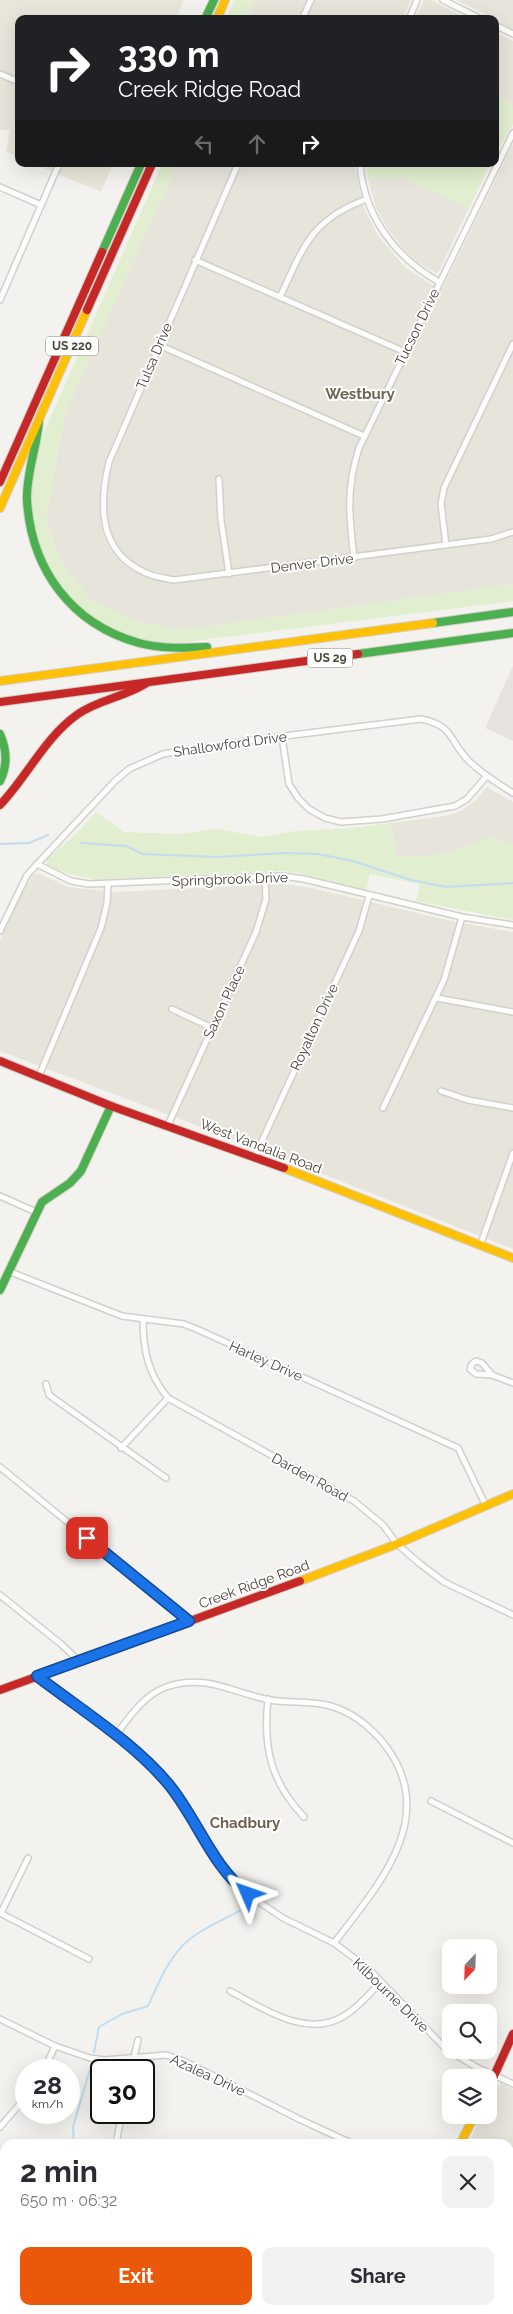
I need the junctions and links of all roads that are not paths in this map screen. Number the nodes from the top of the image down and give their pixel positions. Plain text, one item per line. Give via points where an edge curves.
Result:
1 (214, 0) edge
2 (225, 0) edge
3 (311, 0) edge
4 (418, 0) edge
5 (443, 0) edge
6 (207, 15) edge
7 (219, 15) edge
8 (304, 15) edge
9 (410, 15) edge
10 (473, 15) edge
11 (499, 28) edge
12 (513, 34) edge
13 (0, 74) edge
14 (15, 80) edge
15 (513, 133) edge
16 (499, 161) edge
17 (58, 167) edge
18 (140, 167) edge
19 (151, 167) edge
20 (237, 167) edge
21 (361, 167) edge
22 (496, 167) edge
23 (0, 187) edge
24 (367, 200) junction
25 (42, 205) junction
26 (195, 260) junction
27 (439, 282) junction
28 (280, 297) junction
29 (0, 300) edge
30 (513, 344) edge
31 (159, 345) junction
32 (405, 352) junction
33 (39, 421) junction
34 (22, 432) junction
35 (364, 436) junction
36 (0, 470) edge
37 (219, 479) dead end
38 (0, 482) edge
39 (0, 508) edge
40 (513, 532) edge
41 (446, 545) junction
42 (118, 551) joint
43 (354, 558) junction
44 (229, 574) junction
45 (513, 612) edge
46 (513, 633) edge
47 (272, 645) junction
48 (0, 681) edge
49 (147, 683) junction
50 (0, 702) edge
51 (0, 734) edge
52 (282, 737) junction
53 (486, 777) junction
54 (0, 781) edge
55 (513, 793) edge
56 (0, 805) edge
57 (37, 864) junction
58 (265, 877) junction
59 (108, 884) junction
60 (368, 896) junction
61 (462, 917) junction
62 (513, 925) edge
63 (0, 931) edge
64 (437, 998) junction
65 (172, 1009) dead end
66 (513, 1012) edge
67 (212, 1028) junction
68 (0, 1061) edge
69 (39, 1076) junction
70 (441, 1092) dead end
71 (111, 1106) junction
72 (384, 1108) dead end
73 (513, 1108) edge
74 (168, 1125) junction
75 (513, 1153) edge
76 (254, 1156) junction
77 (0, 1196) edge
78 (36, 1212) junction
79 (480, 1246) junction
80 (513, 1258) edge
81 (8, 1271) junction
82 (0, 1290) edge
83 (142, 1319) junction
84 (492, 1375) dead end
85 (513, 1383) edge
86 (46, 1384) dead end
87 (168, 1398) junction
88 (121, 1448) junction
89 (0, 1467) edge
90 (166, 1478) dead end
91 (513, 1494) edge
92 (486, 1506) junction
93 (397, 1544) junction
94 (0, 1595) edge
95 (513, 1615) edge
96 (189, 1621) junction
97 (78, 1660) junction
98 (37, 1676) junction
99 (0, 1690) edge
100 (268, 1699) junction
101 (115, 1736) junction
102 (431, 1801) dead end
103 (304, 1817) dead end
104 (513, 1843) edge
105 (28, 1858) dead end
106 (0, 1913) edge
107 (334, 1943) junction
108 (89, 1959) dead end
109 (381, 1982) junction
110 (230, 1991) dead end
111 (0, 2019) edge
112 (513, 2034) edge
113 (138, 2040) dead end
114 (55, 2046) junction
115 (133, 2057) junction
116 (49, 2059) edge
117 (482, 2069) edge
118 (497, 2071) edge
119 (497, 2077) edge
120 (513, 2084) edge
121 (15, 2110) edge
122 (120, 2124) edge
123 (470, 2124) edge
124 (0, 2127) edge
125 (117, 2139) edge
126 (342, 2139) edge
127 (463, 2139) edge

1 - 6 main road
2 - 7 main road
3 - 8 street
4 - 9 street
5 - 10 street
11 - 12 street
13 - 14 street
15 - 16 street, Tucson Drive
17 - 25 street
18 - 34 main road, US 220
19 - 33 main road, US 220
20 - 26 street, Tulsa Drive
21 - 24 street
22 - 27 street, Tucson Drive
23 - 25 street
24 - 27 street via 389,241 410,263
24 - 28 street via 332,215 316,230 303,247
25 - 29 street
26 - 28 street
26 - 31 street, Tulsa Drive
27 - 32 street, Tucson Drive
28 - 32 street
30 - 41 street via 444,488 442,514
31 - 35 street
31 - 42 street, Tulsa Drive via 108,462 103,488 104,520 108,536
32 - 35 street, Tucson Drive
33 - 39 main road, US 220
33 - 47 main road via 28,487 30,527 44,566 67,601 97,626 138,644 179,649 239,642
34 - 36 main road
34 - 38 main road, US 220
35 - 43 street, Tucson Drive via 354,466 349,499
37 - 44 street
40 - 41 street, Denver Drive via 491,539
41 - 43 street, Denver Drive
42 - 44 street, Denver Drive via 144,573 174,580
43 - 44 street, Denver Drive
45 - 47 main road, US 29
46 - 49 main road, US 29
47 - 48 main road, US 29
49 - 50 main road, US 29
49 - 56 main road via 79,714 54,737 12,794
51 - 54 main road via 7,755
52 - 53 street, Shallowford Drive via 421,718 444,728 467,759
52 - 53 street via 290,784 298,798 317,813 341,822 382,819 455,806 468,799
52 - 57 street, Shallowford Drive via 163,754 129,770
53 - 55 street, Shallowford Drive
57 - 59 street, Springbrook Drive via 71,881
57 - 63 street, Shallowford Drive via 19,888
58 - 59 street, Springbrook Drive
58 - 60 street, Springbrook Drive via 304,879
58 - 67 street, Saxon Place via 263,915
59 - 69 street via 101,928
60 - 61 street, Springbrook Drive
60 - 76 street, Royalton Drive via 359,931
61 - 62 street, Springbrook Drive
61 - 64 street
64 - 66 street
64 - 72 street
65 - 67 street
67 - 74 street, Saxon Place
68 - 69 main road, West Vandalia Road
69 - 71 main road, West Vandalia Road
70 - 73 street
71 - 74 main road, West Vandalia Road
71 - 78 main road via 81,1171 70,1183 42,1202
74 - 76 main road, West Vandalia Road
75 - 79 street
76 - 79 main road, West Vandalia Road
77 - 78 street
78 - 81 main road
79 - 80 main road, West Vandalia Road
81 - 82 main road
81 - 83 street, Harley Drive via 104,1310
83 - 87 street, Darden Road via 143,1346 149,1370
83 - 92 street, Harley Drive via 184,1324 458,1448
84 - 85 street
86 - 88 street via 49,1395
87 - 88 street
87 - 93 street, Darden Road via 354,1501 383,1525
88 - 90 street
89 - 96 street
91 - 92 main road, Creek Ridge Road
92 - 93 main road, Creek Ridge Road
93 - 95 street, Darden Road via 444,1582
93 - 96 main road, Creek Ridge Road
94 - 97 street
96 - 97 main road, Creek Ridge Road
97 - 98 main road, Creek Ridge Road
98 - 99 main road, Creek Ridge Road
98 - 101 street, Kilbourne Drive
100 - 101 street via 200,1681 174,1685 150,1695
100 - 103 street via 266,1744 271,1766 293,1806
100 - 107 street via 327,1706 366,1724 392,1753 401,1773 407,1802 404,1831 396,1854 384,1877
101 - 107 street, Kilbourne Drive via 134,1750 170,1787 233,1881 282,1918
102 - 104 street
105 - 106 street
106 - 108 street
107 - 109 street, Kilbourne Drive
109 - 110 street via 344,2016 325,2023 301,2024
109 - 117 street, Kilbourne Drive via 445,2048
111 - 114 street, Azalea Drive
112 - 118 main road
113 - 115 street
114 - 115 street, Azalea Drive via 104,2060
114 - 116 street
115 - 126 street, Azalea Drive via 166,2055 184,2061
119 - 120 street, Kilbourne Drive
121 - 124 street
122 - 125 street
123 - 127 main road

